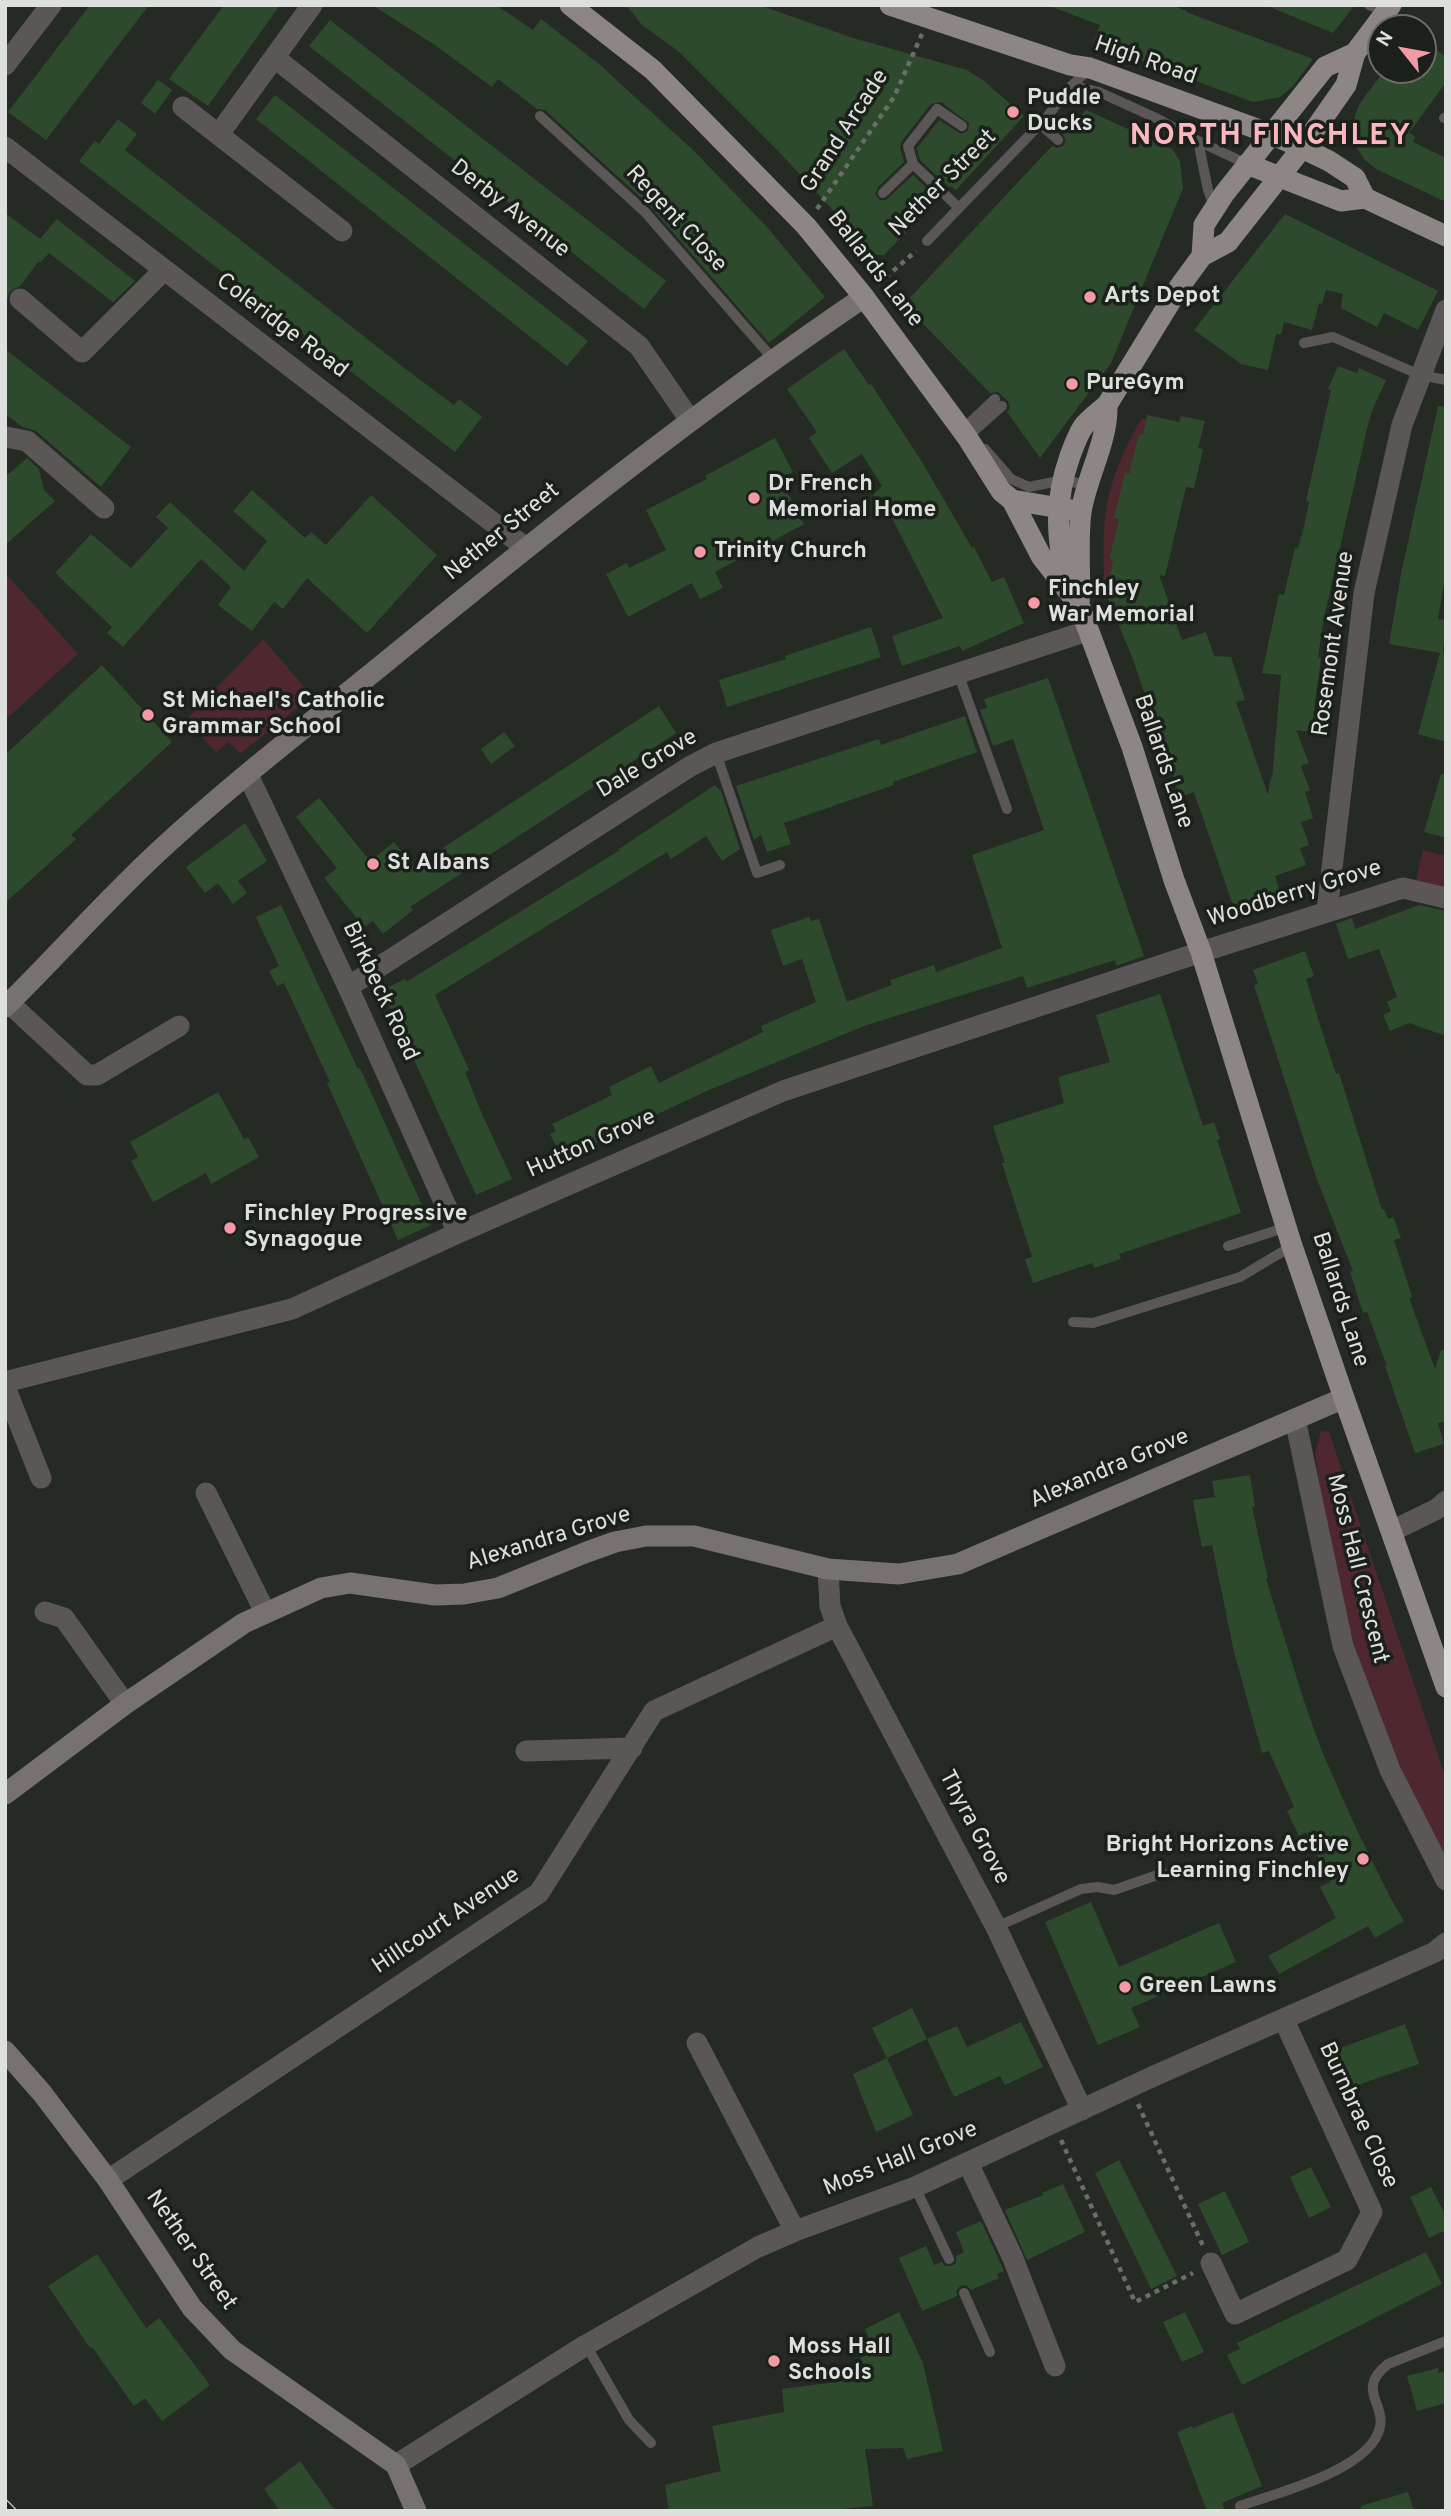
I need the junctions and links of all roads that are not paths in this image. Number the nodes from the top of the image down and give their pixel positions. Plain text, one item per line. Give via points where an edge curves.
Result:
1 (51, 5) edge
2 (312, 5) edge
3 (569, 5) edge
4 (890, 5) edge
5 (1382, 7) edge
6 (1355, 53) junction
7 (275, 58) junction
8 (5, 65) edge
9 (1080, 66) junction
10 (1066, 91) junction
11 (183, 107) dead end
12 (540, 116) dead end
13 (1043, 120) junction
14 (962, 125) dead end
15 (1057, 126) dead end
16 (219, 134) junction
17 (1272, 134) junction
18 (1058, 139) dead end
19 (1198, 141) junction
20 (5, 147) edge
21 (1303, 148) junction
22 (913, 164) junction
23 (1247, 164) junction
24 (1279, 178) junction
25 (883, 193) dead end
26 (1365, 198) junction
27 (959, 208) junction
28 (1214, 209) junction
29 (342, 231) dead end
30 (1446, 236) edge
31 (927, 241) road end
32 (1202, 256) junction
33 (164, 270) junction
34 (864, 297) junction
35 (20, 299) dead end
36 (1446, 310) edge
37 (1304, 343) dead end
38 (773, 359) junction
39 (1420, 375) junction
40 (1446, 380) edge
41 (999, 403) dead end
42 (1107, 405) junction
43 (690, 420) junction
44 (967, 434) junction
45 (6, 437) edge
46 (1063, 480) junction
47 (1087, 485) junction
48 (1012, 500) junction
49 (104, 508) dead end
50 (1058, 508) junction
51 (1081, 512) junction
52 (526, 548) junction
53 (1074, 598) junction
54 (1087, 631) junction
55 (958, 673) junction
56 (716, 753) junction
57 (248, 775) junction
58 (1007, 809) dead end
59 (780, 865) dead end
60 (1446, 898) edge
61 (1327, 911) junction
62 (1201, 952) junction
63 (348, 987) junction
64 (7, 1005) edge
65 (179, 1026) dead end
66 (458, 1233) junction
67 (1290, 1237) junction
68 (1228, 1246) dead end
69 (1073, 1322) dead end
70 (5, 1385) edge
71 (1344, 1398) junction
72 (1295, 1419) junction
73 (41, 1478) dead end
74 (205, 1493) dead end
75 (1446, 1501) edge
76 (1392, 1531) junction
77 (828, 1569) junction
78 (46, 1612) dead end
79 (265, 1612) junction
80 (837, 1626) junction
81 (1446, 1687) edge
82 (125, 1704) junction
83 (632, 1748) junction
84 (526, 1751) dead end
85 (5, 1794) edge
86 (1163, 1872) dead end
87 (1446, 1880) edge
88 (996, 1927) junction
89 (1446, 1943) edge
90 (1284, 2020) junction
91 (696, 2043) dead end
92 (5, 2051) edge
93 (1082, 2110) junction
94 (968, 2163) junction
95 (108, 2180) junction
96 (915, 2187) junction
97 (795, 2231) junction
98 (949, 2259) dead end
99 (1211, 2263) road end
100 (964, 2293) dead end
101 (1446, 2342) edge
102 (586, 2345) junction
103 (990, 2352) dead end
104 (1055, 2366) dead end
105 (651, 2443) dead end
106 (396, 2465) junction
107 (1240, 2506) dead end
108 (416, 2511) edge

1 - 8 street
2 - 7 street
3 - 34 main road, Ballards Lane via 653,70 806,226
4 - 9 main road, High Road
5 - 6 main road
6 - 17 main road via 1325,66
6 - 21 main road via 1346,85
7 - 16 street
7 - 43 street, Derby Avenue via 639,346
9 - 10 lane, Nether Street
9 - 10 lane
9 - 17 main road, High Road
10 - 13 lane, Nether Street
10 - 19 lane via 1083,88 1099,92
11 - 16 street
12 - 38 lane, Regent Close via 645,212
13 - 15 lane
13 - 18 lane
13 - 27 lane, Nether Street
14 - 22 lane via 937,109 908,146
16 - 29 street
17 - 21 main road, High Road
17 - 23 main road
19 - 23 lane
19 - 28 lane
20 - 33 street, Coleridge Road
21 - 24 main road
21 - 26 main road, High Road via 1355,178
22 - 25 lane
22 - 27 lane
23 - 24 main road, High Road
23 - 28 main road
24 - 26 main road, High Road via 1341,201
24 - 32 main road via 1228,242
26 - 30 main road, High Road
27 - 31 lane, Nether Street
28 - 32 main road via 1204,225
32 - 42 main road
33 - 35 street via 82,352
33 - 52 street, Coleridge Road
34 - 38 street, Nether Street
34 - 44 main road, Ballards Lane
36 - 39 street, Rosemont Avenue
37 - 39 lane via 1333,337
38 - 43 street, Nether Street
39 - 40 lane
39 - 61 street, Rosemont Avenue via 1402,425 1364,593
41 - 44 lane
42 - 46 main road via 1078,436
42 - 47 main road via 1108,423
43 - 52 street, Nether Street
44 - 46 lane via 1011,479 1029,487
44 - 48 main road, Ballards Lane via 1001,491
45 - 49 street via 27,441
46 - 47 lane
46 - 50 main road
47 - 51 main road
48 - 50 main road
48 - 53 main road, Ballards Lane via 1031,540
50 - 51 main road
50 - 53 main road via 1060,556
51 - 53 main road
52 - 57 street, Nether Street
53 - 54 main road, Ballards Lane
54 - 55 street, Dale Grove
54 - 62 main road, Ballards Lane via 1132,747
55 - 56 street, Dale Grove
55 - 58 lane
56 - 59 lane via 757,873
56 - 63 street, Dale Grove
57 - 63 street, Birkbeck Road
57 - 64 street, Nether Street via 159,851
60 - 61 street, Woodberry Grove via 1403,888
61 - 62 street, Woodberry Grove
62 - 66 street, Hutton Grove via 783,1091
62 - 67 main road, Ballards Lane
63 - 66 street, Birkbeck Road
64 - 65 street via 88,1075 97,1075
66 - 70 street, Hutton Grove via 292,1309
67 - 68 lane
67 - 69 lane via 1240,1277 1093,1323
67 - 71 main road, Ballards Lane
70 - 73 street
71 - 72 street, Alexandra Grove
71 - 76 main road, Ballards Lane
72 - 77 street, Alexandra Grove via 958,1564 899,1574
72 - 87 street, Moss Hall Crescent via 1343,1646 1390,1770
74 - 79 street
75 - 76 street
76 - 81 main road, Ballards Lane
77 - 79 street, Alexandra Grove via 694,1536 646,1536 615,1542 498,1588 435,1595 349,1583 321,1588
77 - 80 street, Thyra Grove via 830,1606
78 - 82 street via 64,1618
79 - 82 street, Alexandra Grove
80 - 83 street, Hillcourt Avenue via 654,1711
80 - 88 street, Thyra Grove
82 - 85 street, Alexandra Grove
83 - 84 street
83 - 95 street, Hillcourt Avenue via 540,1894
86 - 88 lane via 1114,1890 1081,1889
88 - 93 street, Thyra Grove
89 - 90 street, Moss Hall Grove
90 - 93 street, Moss Hall Grove
90 - 99 street, Burnbrae Close via 1372,2212 1348,2260 1235,2314
91 - 97 street
92 - 95 street, Nether Street
93 - 94 street, Moss Hall Grove
94 - 96 street, Moss Hall Grove
94 - 104 street via 1012,2256
95 - 106 street, Nether Street via 192,2308 232,2350
96 - 97 street, Moss Hall Grove
96 - 98 lane
97 - 102 street, Moss Hall Grove via 758,2247
100 - 103 lane
101 - 107 lane via 1380,2370 1372,2389 1381,2424 1367,2450 1344,2468
102 - 105 lane via 629,2420
102 - 106 street, Moss Hall Grove
106 - 108 street

